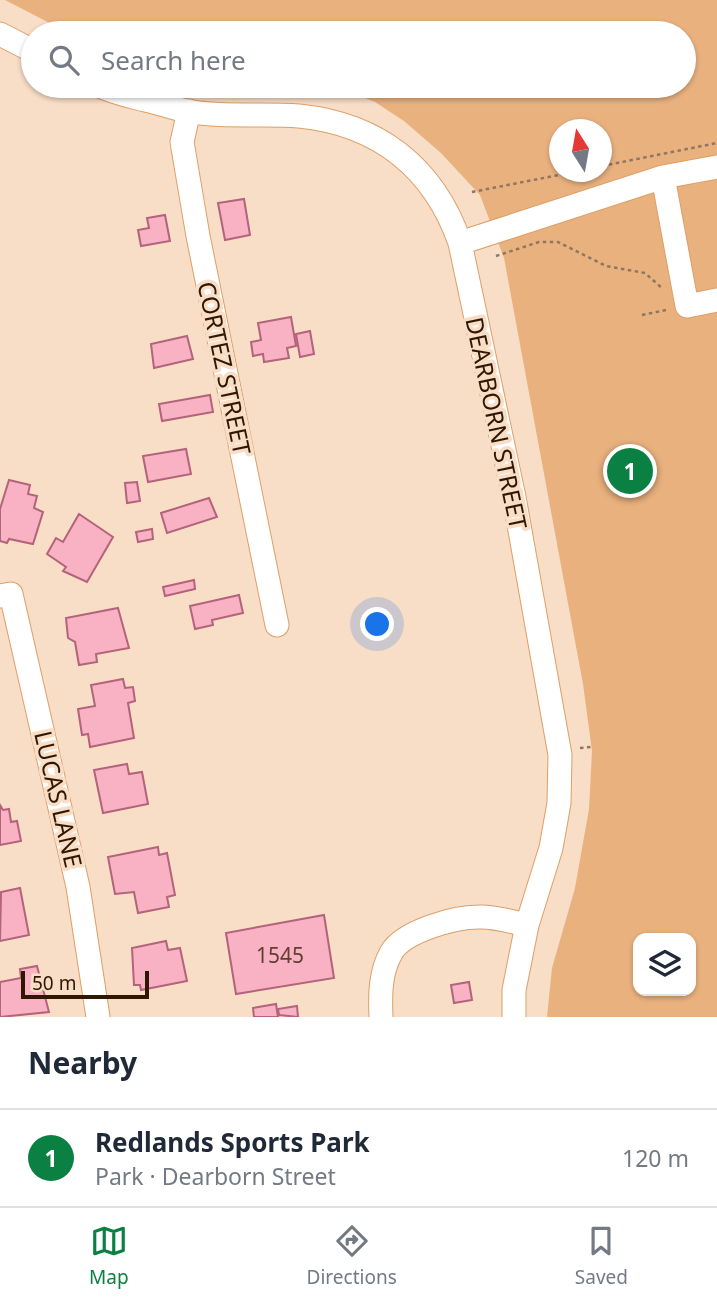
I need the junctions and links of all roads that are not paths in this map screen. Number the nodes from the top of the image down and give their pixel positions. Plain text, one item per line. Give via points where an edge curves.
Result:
1 (0, 34) edge
2 (21, 45) edge
3 (142, 98) edge
4 (188, 111) junction
5 (717, 167) edge
6 (663, 177) junction
7 (460, 243) junction
8 (717, 300) edge
9 (0, 596) edge
10 (277, 625) dead end
11 (527, 925) junction
12 (98, 1017) edge
13 (381, 1017) edge
14 (514, 1017) edge

1 - 2 street
3 - 4 street, DEARBORN STREET
4 - 7 street, DEARBORN STREET via 301,116 364,132 388,145 435,189
4 - 10 street, CORTEZ STREET via 184,156
5 - 6 street
6 - 7 street
6 - 8 street via 687,306
7 - 11 street, DEARBORN STREET via 514,497 560,755 559,803 551,848
9 - 12 street, LUCAS LANE via 11,594 26,655 78,887
11 - 13 street via 481,916 463,918 406,939 392,950 384,970
11 - 14 street, DEARBORN STREET via 514,990

